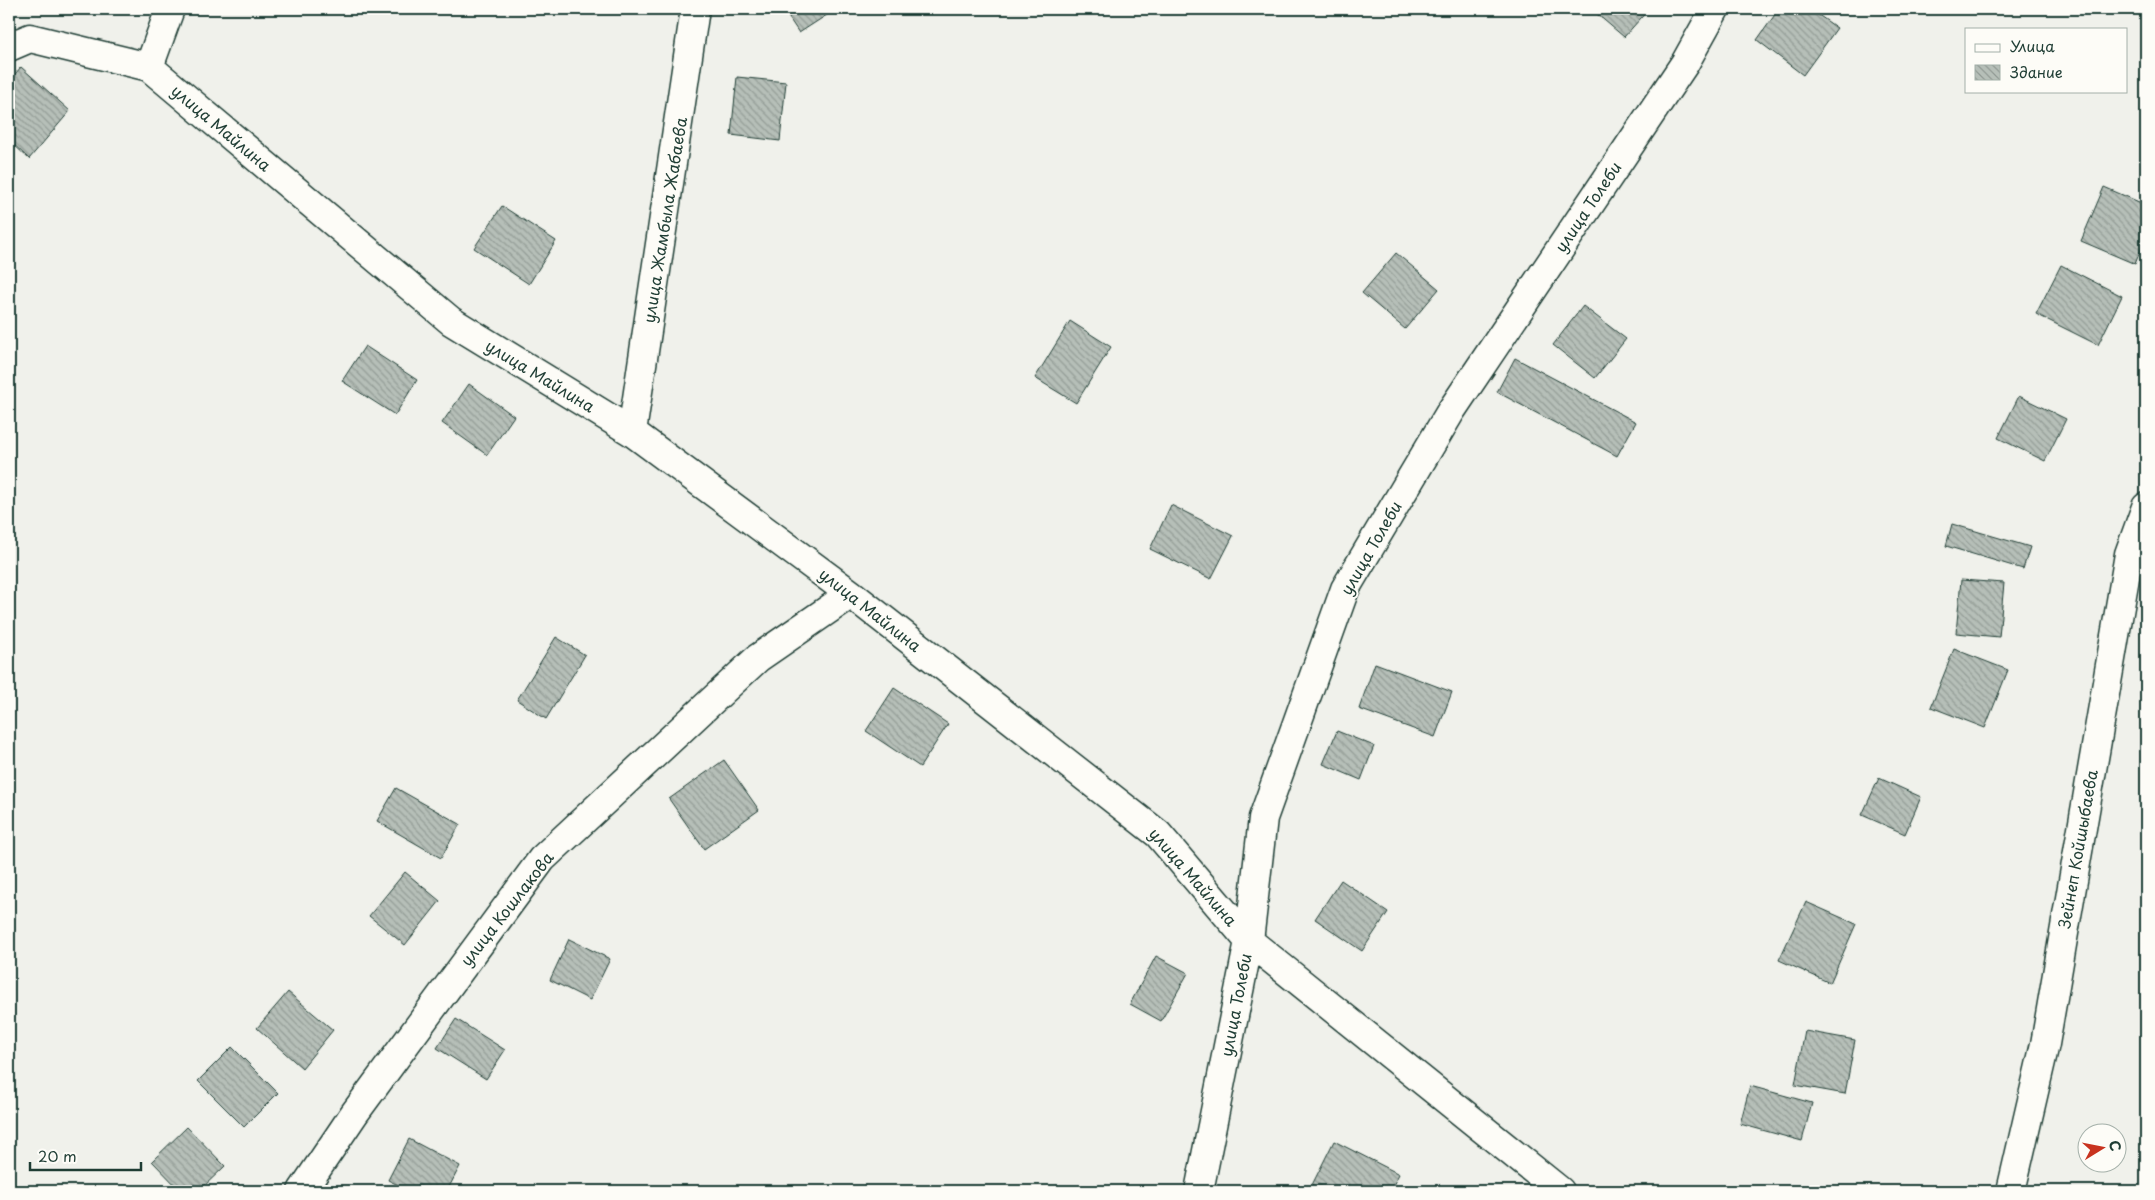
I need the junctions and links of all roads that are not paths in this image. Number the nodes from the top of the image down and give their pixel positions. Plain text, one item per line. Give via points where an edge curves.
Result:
1 (170, 9) edge
2 (695, 9) edge
3 (1715, 9) edge
4 (9, 47) edge
5 (149, 67) junction
6 (632, 432) junction
7 (2146, 506) edge
8 (851, 594) junction
9 (1249, 941) junction
10 (302, 1191) edge
11 (1199, 1191) edge
12 (1560, 1191) edge
13 (2011, 1191) edge

1 - 5 street
2 - 6 street, улица Жамбыла Жабаева
3 - 9 street, улица Толеби via 1685,64 1451,411 1345,589 1263,818
4 - 5 street via 30,38
5 - 6 street, улица Майлина via 451,322
6 - 8 street, улица Майлина
7 - 13 street, Зейнеп Койшыбаева via 2129,554 2045,1044
8 - 9 street, улица Майлина via 1158,834
8 - 10 street, улица Кошлакова via 758,658 542,859 354,1114
9 - 11 street, улица Толеби
9 - 12 street, улица Майлина

